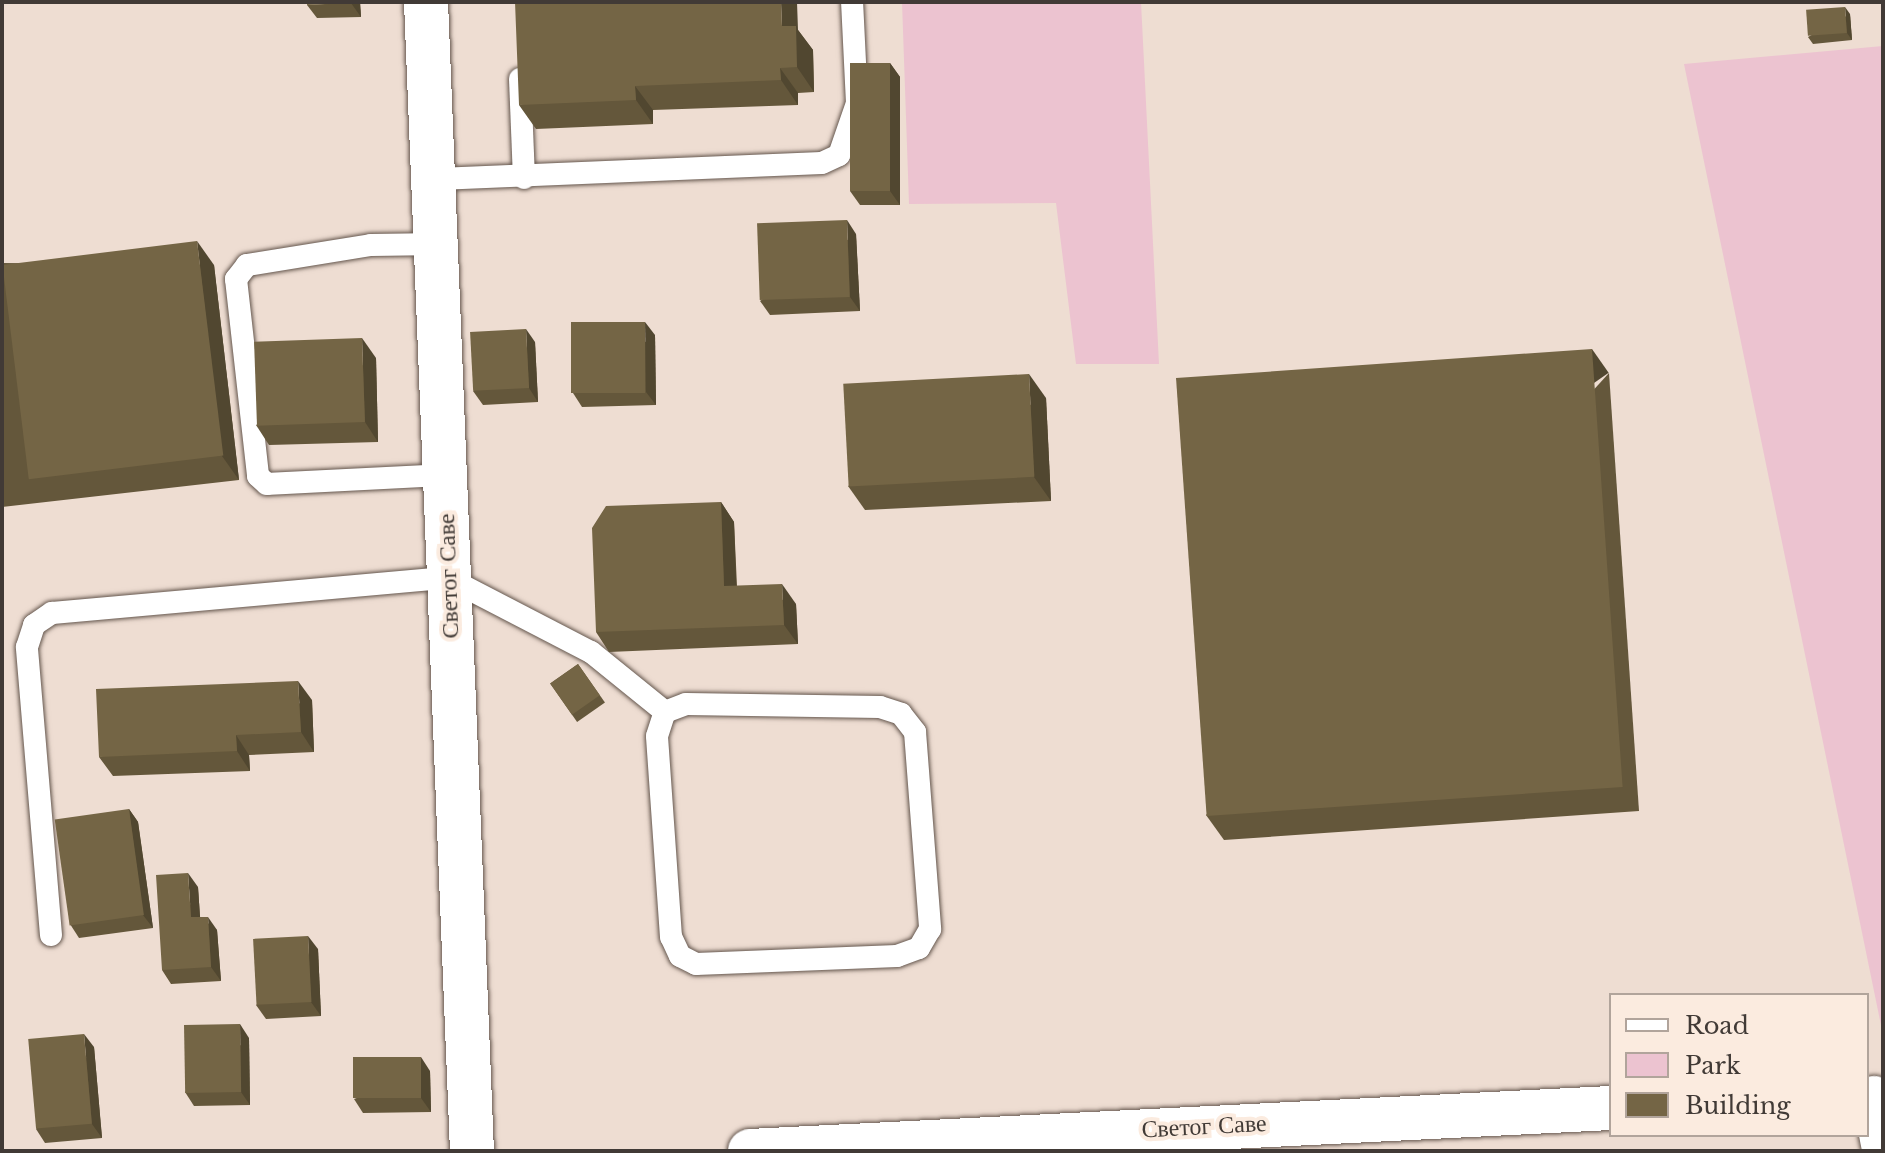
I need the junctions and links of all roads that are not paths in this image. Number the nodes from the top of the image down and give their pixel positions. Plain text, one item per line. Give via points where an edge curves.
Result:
1 (426, 2) edge
2 (852, 2) edge
3 (519, 61) edge
4 (524, 178) junction
5 (438, 179) junction
6 (441, 244) junction
7 (446, 475) junction
8 (448, 578) junction
9 (665, 712) junction
10 (51, 935) dead end
11 (1875, 1098) edge
12 (1609, 1108) edge
13 (1883, 1144) edge
14 (472, 1151) edge
15 (750, 1151) edge

1 - 5 street, Светог Саве
2 - 4 lane via 857,103 839,155 796,169
3 - 4 lane
4 - 5 lane
5 - 6 street, Светог Саве
6 - 7 street, Светог Саве
6 - 7 lane via 371,245 247,265 236,279 258,476 267,484
7 - 8 street, Светог Саве
8 - 9 lane via 591,652
8 - 10 lane via 52,613 34,625 27,647
8 - 14 street, Светог Саве
9 - 9 lane via 686,704 880,707 901,714 916,747 930,929 919,948 897,956 696,964 680,956 671,937 657,736
11 - 13 street
12 - 15 street, Светог Саве

